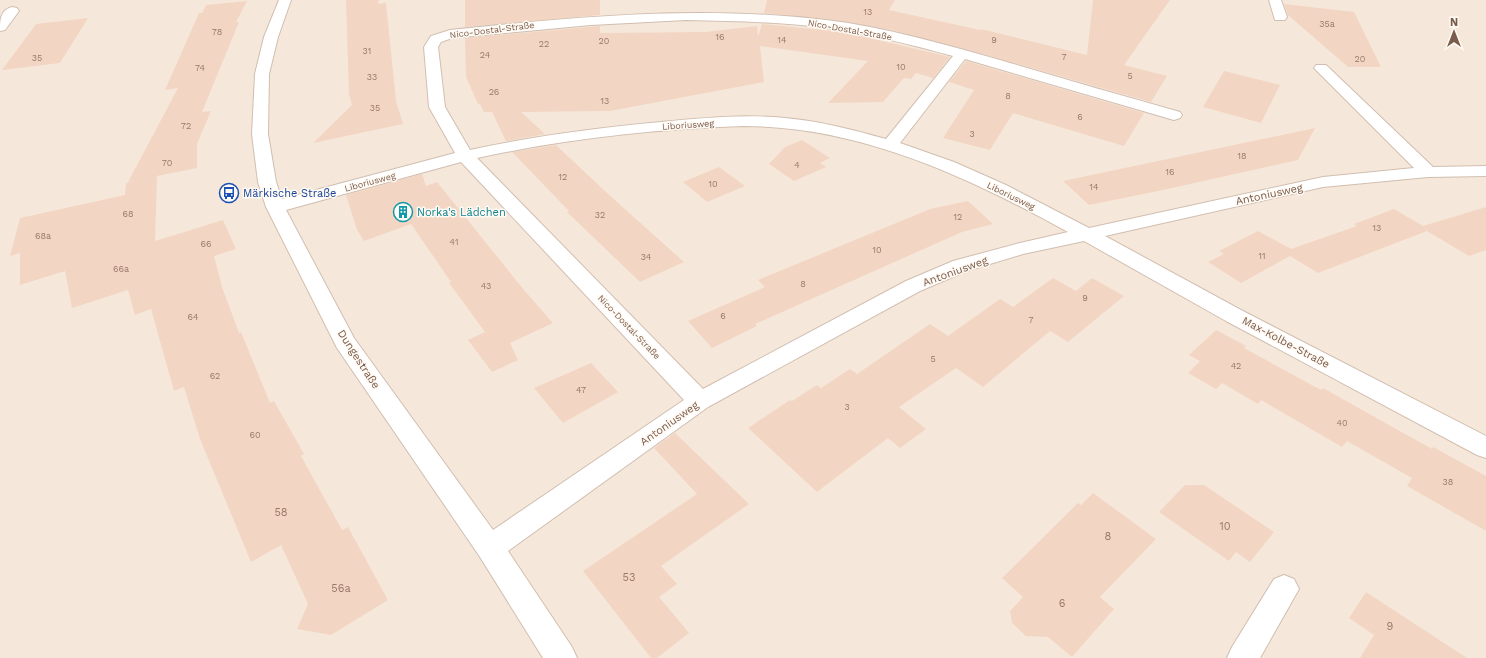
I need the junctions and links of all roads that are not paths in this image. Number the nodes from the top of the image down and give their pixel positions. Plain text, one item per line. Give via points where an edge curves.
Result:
1 (285, 0) edge
2 (1275, 0) edge
3 (12, 11) dead end
4 (1280, 17) dead end
5 (0, 27) edge
6 (962, 54) junction
7 (1321, 68) dead end
8 (1174, 115) dead end
9 (890, 145) junction
10 (465, 156) junction
11 (1486, 170) edge
12 (1428, 172) junction
13 (275, 207) junction
14 (1088, 234) junction
15 (700, 401) junction
16 (1486, 448) edge
17 (490, 548) junction
18 (1284, 589) dead end
19 (561, 658) edge
20 (1243, 658) edge

1 - 13 street, Dungestraße via 271,36 262,74 260,134 267,182
2 - 4 street
3 - 5 street
6 - 8 street, Nico-Dostal-Straße
6 - 9 street
6 - 10 street, Nico-Dostal-Straße via 883,34 827,24 696,16 626,18 450,34 436,39 431,47 437,107
7 - 12 street
9 - 10 street, Liboriusweg via 801,125 744,122 630,130 553,140
9 - 14 street, Liboriusweg via 997,189
10 - 13 street, Liboriusweg
10 - 15 street, Nico-Dostal-Straße
11 - 12 street, Antoniusweg
12 - 14 street, Antoniusweg via 1323,182
13 - 17 street, Dungestraße via 345,342
14 - 15 street, Antoniusweg via 960,266 913,286
14 - 16 street, Max-Kolbe-Straße via 1198,296
15 - 17 street, Antoniusweg
17 - 19 street, Dungestraße
18 - 20 street

